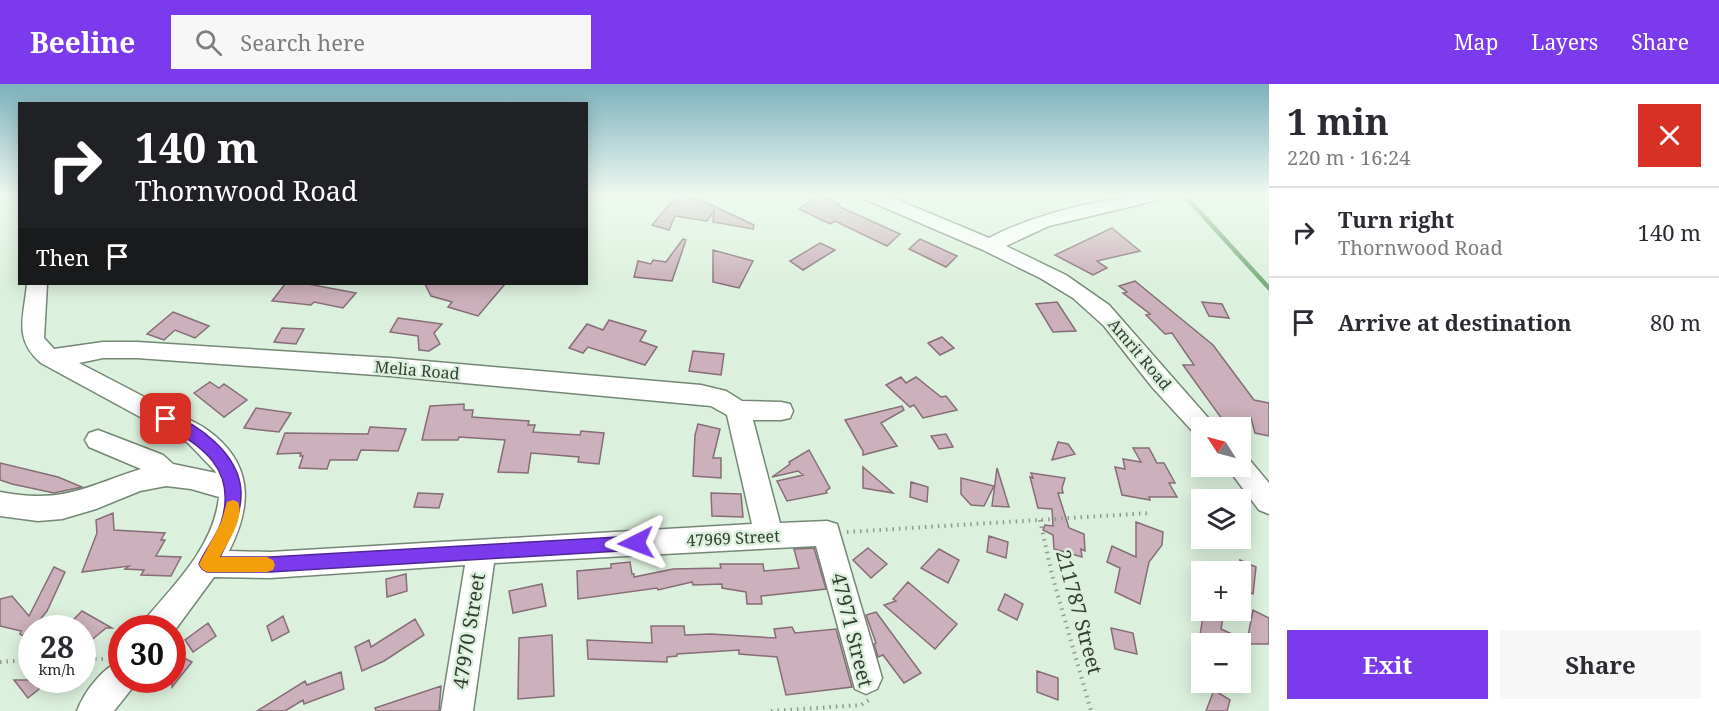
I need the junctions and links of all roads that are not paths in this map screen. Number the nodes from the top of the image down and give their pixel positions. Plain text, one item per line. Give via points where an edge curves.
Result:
1 (941, 225) edge
2 (1036, 225) edge
3 (990, 246) junction
4 (37, 285) edge
5 (49, 357) junction
6 (738, 410) junction
7 (781, 411) dead end
8 (1196, 417) edge
9 (98, 440) dead end
10 (167, 475) junction
11 (1248, 477) edge
12 (233, 490) junction
13 (1269, 502) edge
14 (0, 504) edge
15 (827, 533) joint
16 (769, 536) junction
17 (481, 551) junction
18 (207, 564) junction
19 (168, 615) edge
20 (866, 678) road end
21 (108, 682) edge
22 (93, 711) edge
23 (457, 711) edge

1 - 3 street, Amrit Road
2 - 3 street
3 - 8 street, Amrit Road via 1081,293 1105,312 1155,375
4 - 5 street via 33,338
5 - 6 street, Melia Road via 137,350 390,367 701,394 718,398
5 - 12 street via 197,436 227,469
6 - 7 street, Melia Road
6 - 16 street
9 - 10 street via 154,463
10 - 12 street
10 - 14 street via 132,482 54,509 30,510
11 - 13 street
12 - 18 street via 228,524
15 - 16 street, 47969 Street
15 - 20 street, 47971 Street
16 - 17 street, 47969 Street
17 - 18 street, 47969 Street via 270,565
17 - 23 street, 47970 Street
18 - 19 street
21 - 22 street

